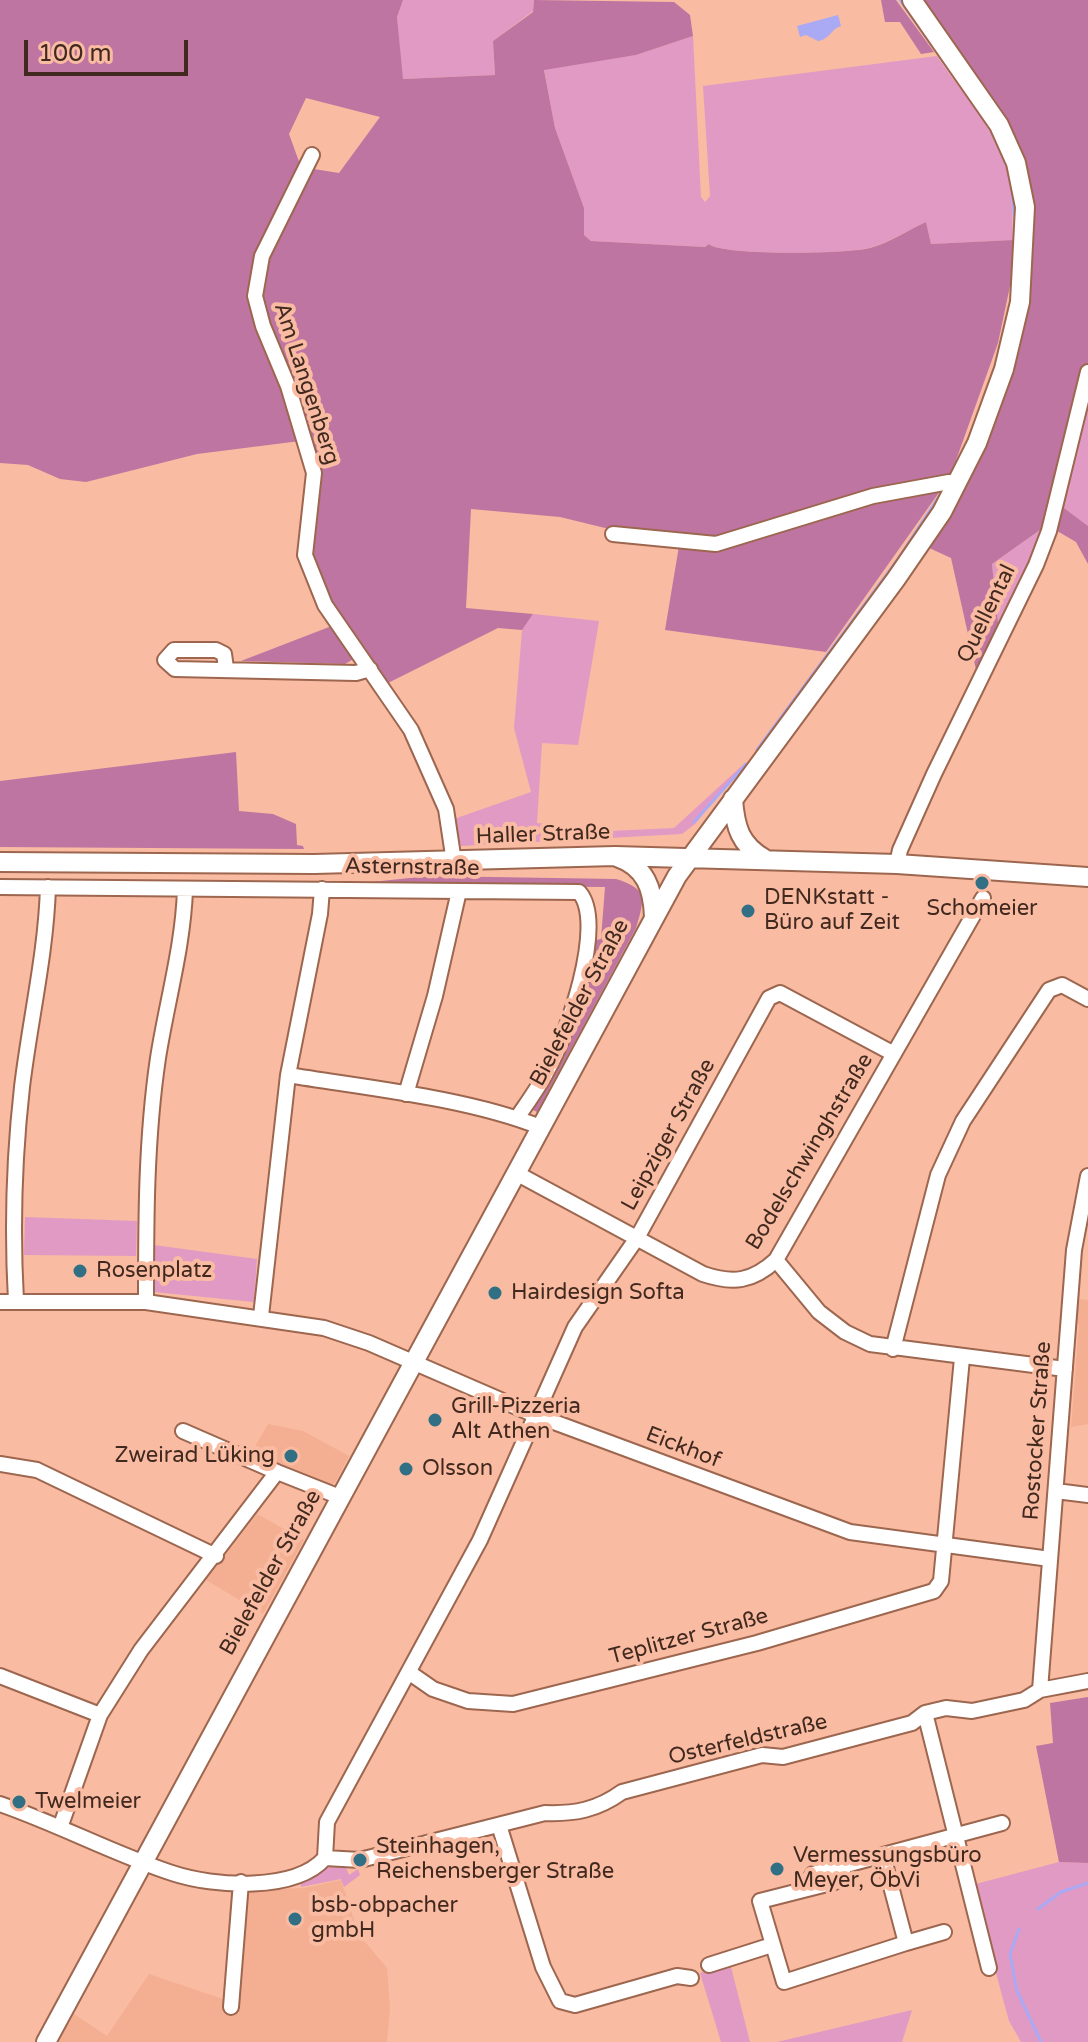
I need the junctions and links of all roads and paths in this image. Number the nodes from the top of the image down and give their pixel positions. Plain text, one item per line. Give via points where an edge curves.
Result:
1 (912, 0) edge
2 (312, 155) dead end
3 (1088, 372) edge
4 (957, 483) junction
5 (613, 534) dead end
6 (226, 668) dead end
7 (370, 669) junction
8 (733, 799) junction
9 (615, 856) junction
10 (688, 858) junction
11 (765, 859) junction
12 (0, 862) edge
13 (454, 862) junction
14 (897, 864) junction
15 (1088, 877) edge
16 (0, 887) edge
17 (48, 887) junction
18 (322, 889) junction
19 (185, 890) junction
20 (459, 891) junction
21 (983, 898) dead end
22 (654, 917) junction
23 (1088, 999) edge
24 (894, 1054) junction
25 (288, 1075) junction
26 (406, 1094) junction
27 (517, 1118) junction
28 (540, 1127) junction
29 (516, 1173) junction
30 (1088, 1176) edge
31 (637, 1238) junction
32 (776, 1260) junction
33 (16, 1301) junction
34 (0, 1302) edge
35 (146, 1302) junction
36 (261, 1316) junction
37 (893, 1349) junction
38 (962, 1358) junction
39 (413, 1363) junction
40 (1065, 1369) junction
41 (535, 1415) junction
42 (183, 1431) dead end
43 (0, 1464) edge
44 (277, 1472) junction
45 (1056, 1491) junction
46 (1088, 1495) edge
47 (340, 1497) junction
48 (945, 1545) junction
49 (216, 1556) junction
50 (1050, 1559) junction
51 (410, 1673) junction
52 (0, 1676) edge
53 (1088, 1681) edge
54 (1040, 1690) junction
55 (925, 1713) junction
56 (100, 1715) junction
57 (0, 1804) edge
58 (1002, 1823) dead end
59 (61, 1825) junction
60 (499, 1825) junction
61 (955, 1835) junction
62 (883, 1856) junction
63 (325, 1858) junction
64 (143, 1861) junction
65 (241, 1882) junction
66 (944, 1932) dead end
67 (906, 1943) junction
68 (772, 1945) junction
69 (709, 1965) dead end
70 (989, 1968) dead end
71 (691, 1978) dead end
72 (231, 2007) dead end
73 (46, 2042) edge

1 - 4 main road, Bielefelder Straße via 999,125 1016,163 1025,207 1013,336 993,402
2 - 7 street, Am Langenberg via 262,256 255,296 314,473 305,543 309,570 325,605
3 - 14 street, Quellental via 1036,565 934,774
4 - 5 street via 873,496 716,544
4 - 8 main road, Bielefelder Straße via 896,579
6 - 7 street via 356,673
7 - 13 street, Am Langenberg via 400,711 439,791
8 - 10 main road, Bielefelder Straße
8 - 11 main road via 740,836
9 - 10 main road, Haller Straße
9 - 13 main road, Haller Straße
9 - 22 main road via 645,876
10 - 11 main road, Haller Straße
10 - 22 main road, Bielefelder Straße
11 - 14 main road, Haller Straße
12 - 13 main road, Haller Straße
14 - 15 main road, Haller Straße
16 - 17 street, Asternstraße
17 - 19 street, Asternstraße
17 - 33 street via 19,1120
18 - 19 street, Asternstraße
18 - 20 street, Asternstraße
18 - 25 street
19 - 35 street via 184,929 158,1058 147,1156
20 - 26 street
20 - 27 street, Asternstraße via 573,890 587,902 585,951 570,1019 548,1071
21 - 24 street, Bodelschwinghstraße
22 - 28 main road, Bielefelder Straße
23 - 37 street via 1062,985 1049,990 963,1121 938,1175
24 - 31 street, Leipziger Straße via 774,994
24 - 32 street, Bodelschwinghstraße
25 - 26 street
25 - 36 street
26 - 27 street
27 - 28 street
28 - 29 main road, Bielefelder Straße
29 - 31 street, Bodelschwinghstraße
29 - 39 main road, Bielefelder Straße
30 - 40 street, Rostocker Straße via 1074,1250
31 - 32 street, Bodelschwinghstraße via 728,1282 747,1278
31 - 41 street, Leipziger Straße via 575,1327
32 - 37 street via 819,1312 845,1332
33 - 34 street, Eickhof
33 - 35 street, Eickhof
35 - 36 street, Eickhof
36 - 39 street, Eickhof via 324,1328
37 - 38 street
38 - 40 street
38 - 48 street
39 - 41 street, Eickhof
39 - 47 main road, Bielefelder Straße
40 - 45 street, Rostocker Straße
41 - 48 street, Eickhof via 850,1532
41 - 51 street, Leipziger Straße via 480,1540
42 - 44 street
43 - 49 street via 50,1476
44 - 47 street
44 - 49 street
45 - 46 street
45 - 50 street, Rostocker Straße
47 - 64 main road, Bielefelder Straße
48 - 50 street, Eickhof
48 - 51 street, Teplitzer Straße via 941,1581 920,1597 549,1697 513,1704 468,1701 433,1689
49 - 56 street via 141,1650
50 - 54 street, Rostocker Straße
51 - 63 street, Leipziger Straße via 327,1822
52 - 56 street
53 - 54 street, Osterfeldstraße
54 - 55 street, Osterfeldstraße via 1024,1700 972,1711 946,1708
55 - 60 street, Osterfeldstraße via 912,1723 783,1757 762,1755 622,1792 574,1814 545,1813
55 - 61 street
56 - 59 street
57 - 59 street
58 - 61 street
59 - 64 street
60 - 63 street, Osterfeldstraße via 360,1860
60 - 71 street via 543,1967 560,2001 587,2003 677,1976
61 - 62 street
61 - 70 street
62 - 67 street
62 - 68 street via 846,1865 835,1882 760,1901
63 - 65 street via 300,1878
64 - 65 street via 175,1874
64 - 73 main road, Bielefelder Straße
65 - 72 street
66 - 67 street
67 - 68 street via 784,1982
68 - 69 street

